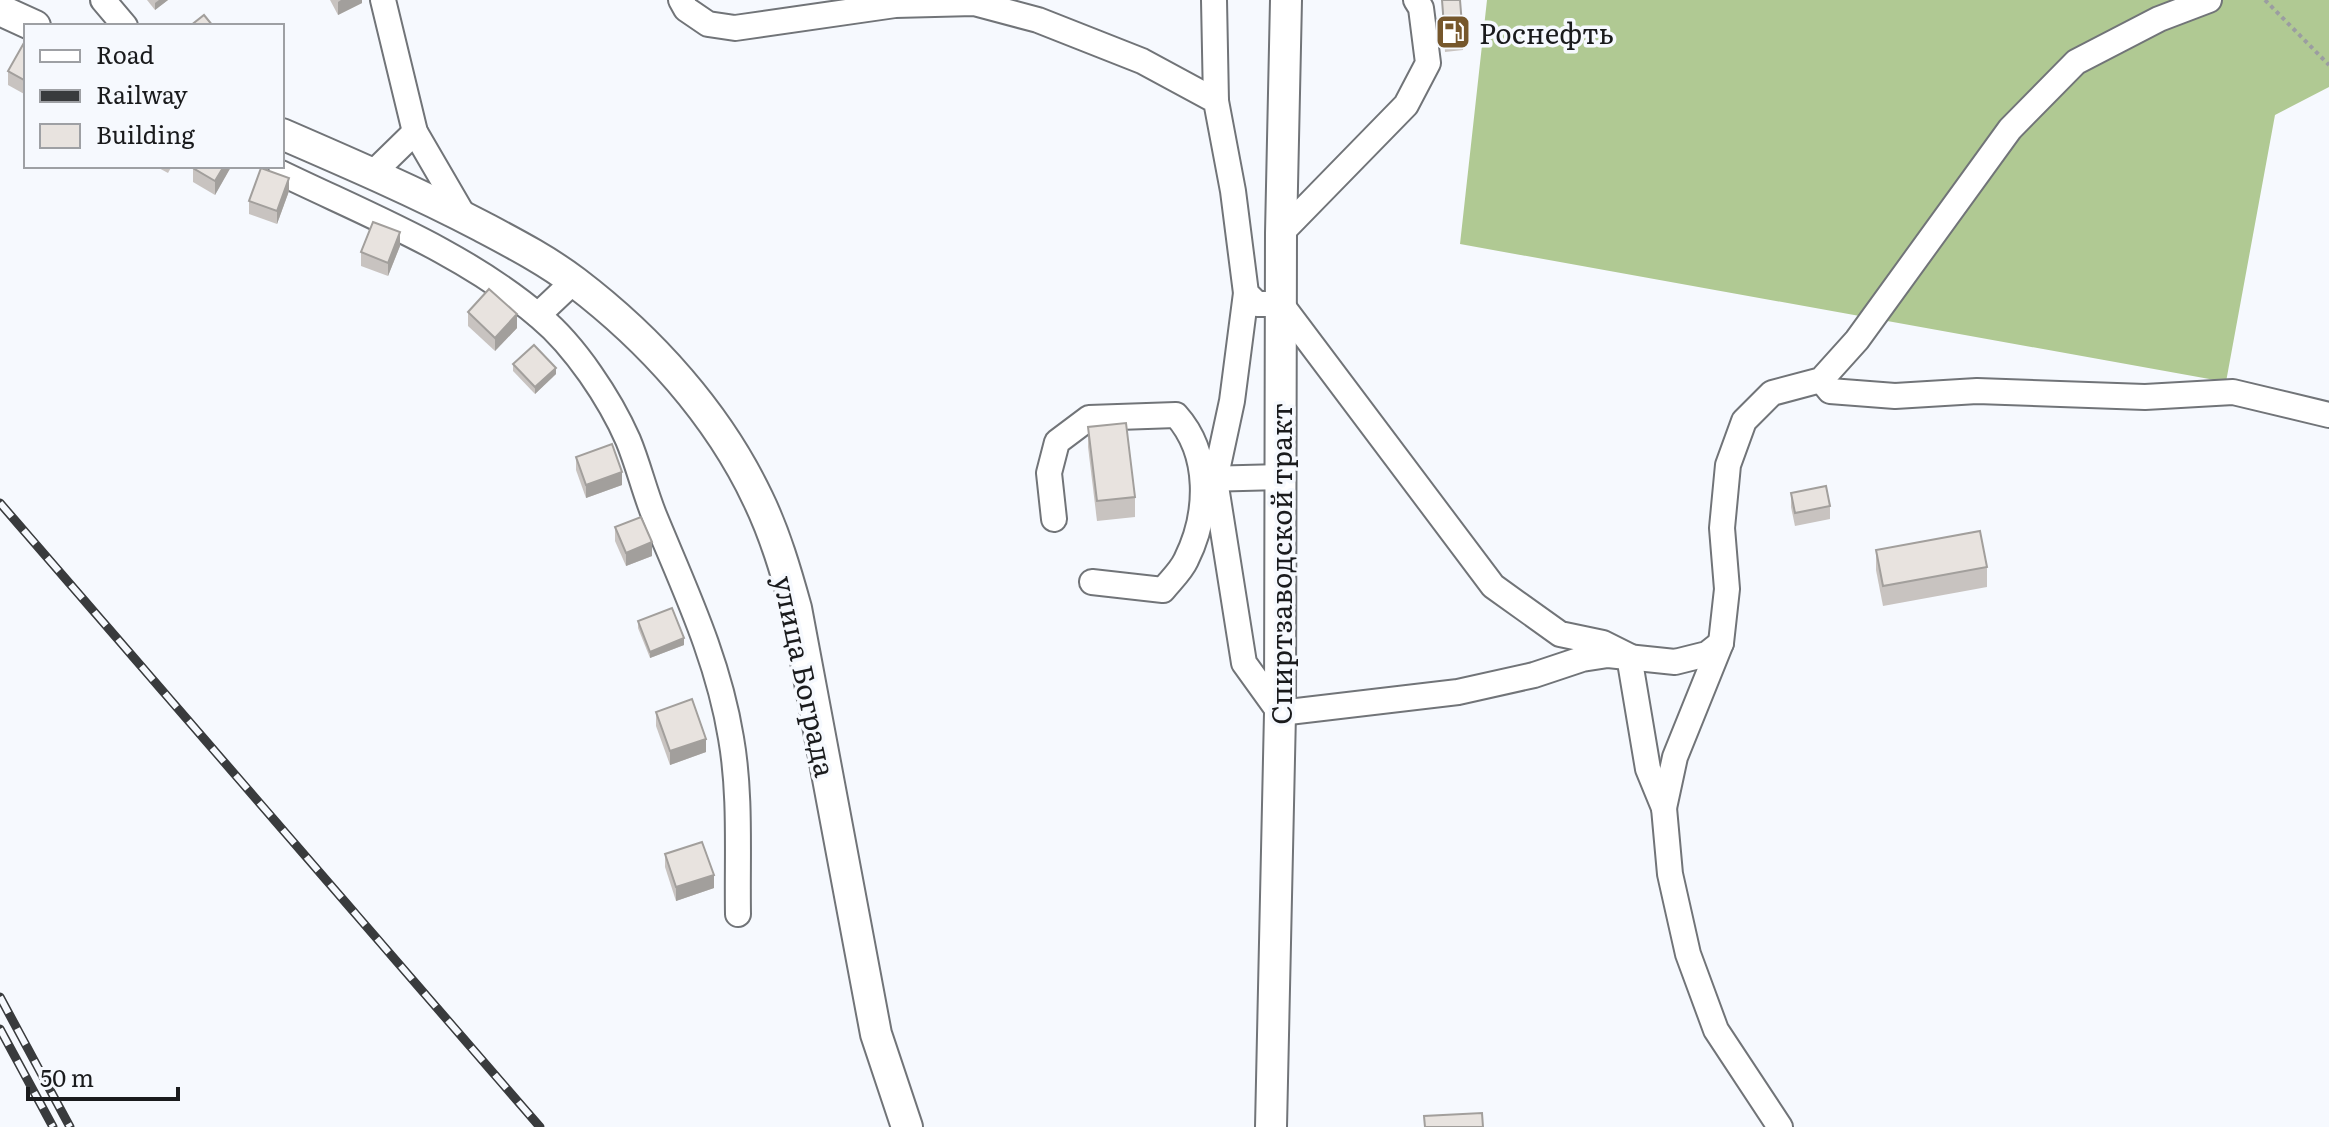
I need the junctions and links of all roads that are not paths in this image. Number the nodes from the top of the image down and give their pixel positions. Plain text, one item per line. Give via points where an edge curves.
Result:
1 (103, 0) edge
2 (383, 0) edge
3 (681, 0) edge
4 (1214, 0) edge
5 (1286, 0) edge
6 (1416, 0) edge
7 (2209, 0) edge
8 (0, 10) edge
9 (31, 24) edge
10 (123, 24) edge
11 (1216, 101) junction
12 (415, 132) junction
13 (284, 135) edge
14 (281, 173) edge
15 (373, 173) junction
16 (465, 218) junction
17 (1281, 233) junction
18 (574, 281) junction
19 (1246, 293) junction
20 (1281, 304) junction
21 (538, 315) junction
22 (1821, 380) junction
23 (2329, 415) edge
24 (1280, 477) junction
25 (1210, 480) junction
26 (1054, 519) dead end
27 (1092, 582) dead end
28 (1721, 643) junction
29 (1629, 656) junction
30 (1280, 713) junction
31 (1664, 808) junction
32 (738, 914) dead end
33 (907, 1127) edge
34 (1271, 1127) edge
35 (1780, 1127) edge

1 - 10 street
2 - 12 street
3 - 11 street via 708,24 735,28 895,5 974,3 1038,20 1142,61
4 - 11 street
5 - 17 main road, Спиртзаводской тракт
6 - 17 street via 1428,63 1406,105
7 - 22 street via 2076,62 2010,129 1857,340
8 - 9 main road
11 - 19 street
12 - 15 street
12 - 16 street
13 - 15 main road, улица Бограда
14 - 21 street via 469,264
15 - 16 main road, улица Бограда
16 - 18 main road, улица Бограда
17 - 20 main road, Спиртзаводской тракт
18 - 21 street
18 - 33 main road, улица Бограда via 662,359 733,453 759,500 796,608 876,1034
19 - 20 street via 1257,304
19 - 25 street via 1232,401
20 - 24 main road, Спиртзаводской тракт
20 - 29 street via 1493,586 1560,634 1603,643
21 - 32 street via 600,389 628,440 717,670 732,739
22 - 23 street via 1830,391 1895,396 1977,391 2145,397 2233,392
22 - 28 street via 1772,393 1744,421 1728,465
24 - 25 street
24 - 30 main road, Спиртзаводской тракт
25 - 26 street via 1191,431 1176,415 1089,418 1057,442 1049,473
25 - 27 street via 1186,561 1163,590
25 - 30 street via 1244,663
28 - 29 street via 1707,654 1675,662
28 - 31 street via 1675,757
29 - 30 street via 1582,659 1458,692
29 - 31 street via 1648,769
30 - 34 main road, Спиртзаводской тракт
31 - 35 street via 1670,874 1716,1030

